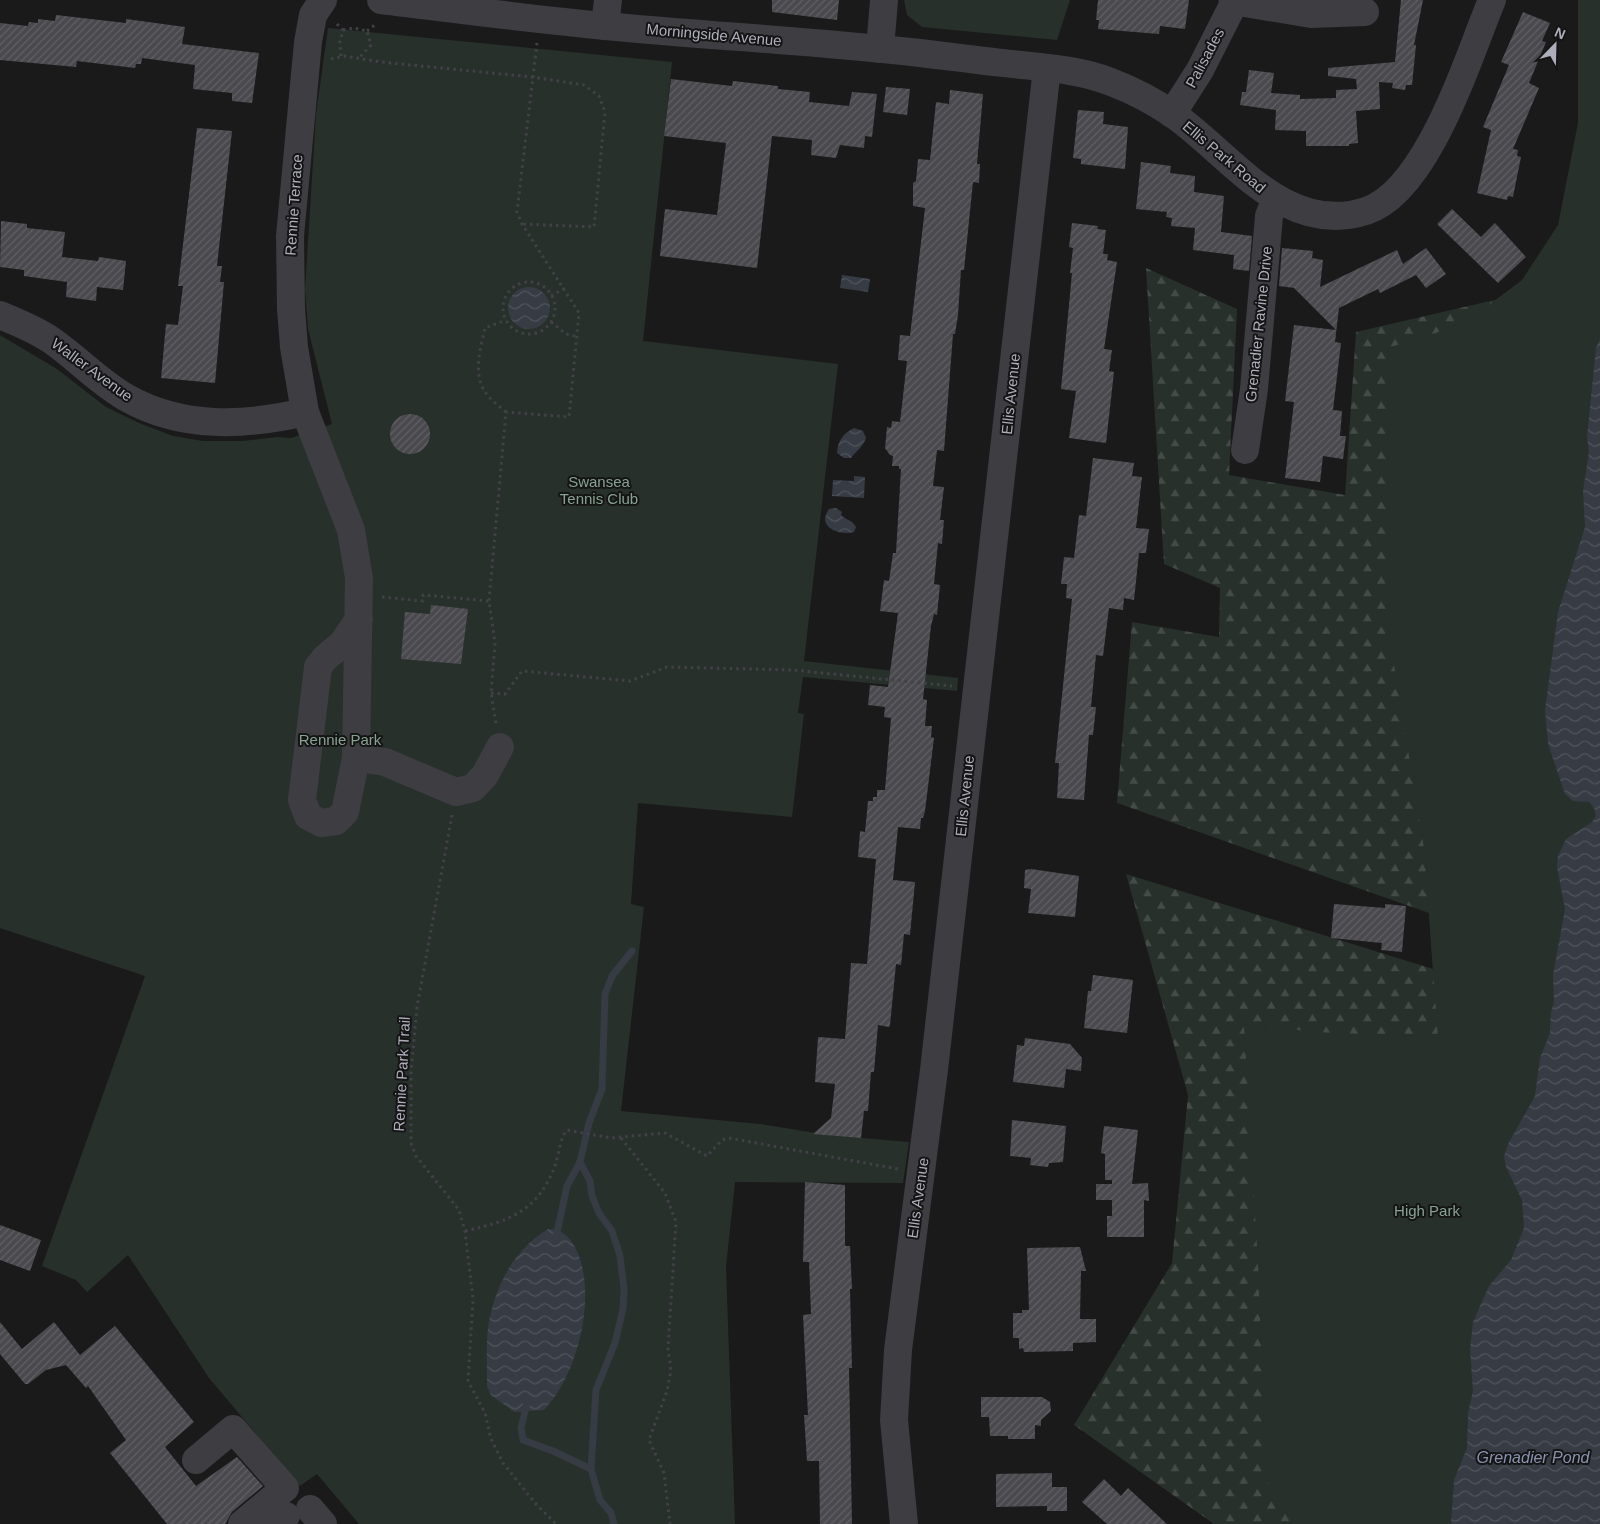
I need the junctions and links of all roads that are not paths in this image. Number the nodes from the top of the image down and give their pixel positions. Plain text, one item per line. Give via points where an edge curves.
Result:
1 (381, 0) edge
2 (884, 0) edge
3 (1233, 0) edge
4 (1492, 0) edge
5 (326, 9) edge
6 (1365, 12) dead end
7 (606, 13) edge
8 (880, 49) junction
9 (1047, 68) junction
10 (1172, 114) junction
11 (1276, 198) junction
12 (0, 315) edge
13 (305, 412) junction
14 (1245, 450) dead end
15 (359, 607) junction
16 (500, 747) road end
17 (356, 758) junction
18 (196, 1460) dead end
19 (242, 1524) edge
20 (904, 1524) edge

1 - 7 street, Morningside Avenue
2 - 8 street
3 - 6 street via 1311,14
3 - 10 street, Palisades via 1200,70
4 - 11 street, Ellis Park Road via 1436,134 1408,180 1392,197 1367,211 1332,216 1303,210
5 - 13 street, Rennie Terrace via 313,15 308,42 290,236 290,309
7 - 8 street, Morningside Avenue
8 - 9 street, Morningside Avenue
9 - 10 street, Ellis Park Road via 1110,81
9 - 20 street, Ellis Avenue via 935,1060 898,1350 894,1428
10 - 11 street, Ellis Park Road via 1250,181
11 - 14 street, Grenadier Ravine Drive via 1269,216 1254,389
12 - 13 street, Waller Avenue via 51,340 126,397 159,412 179,418 231,423 269,420
13 - 15 street, Rennie Terrace via 351,530 359,578
15 - 17 street, Rennie Terrace
15 - 17 street, Rennie Terrace via 342,644 318,667 302,800 308,816 321,823 336,821 345,812
16 - 17 street via 485,775 473,788 456,792 385,762
18 - 19 street via 233,1429 285,1488

